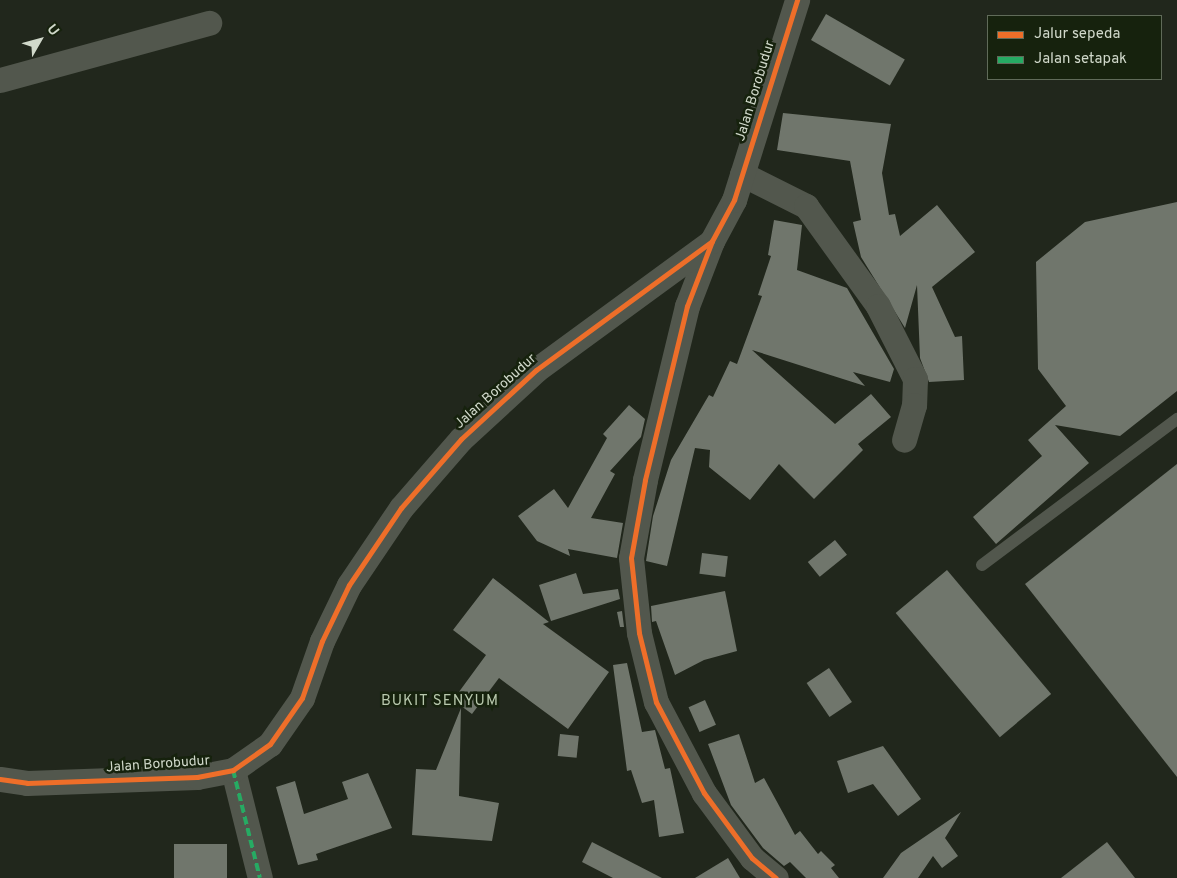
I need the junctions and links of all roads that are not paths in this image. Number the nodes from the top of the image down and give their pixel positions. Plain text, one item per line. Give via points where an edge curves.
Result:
1 (798, 0) edge
2 (209, 23) dead end
3 (0, 80) edge
4 (742, 174) junction
5 (712, 241) junction
6 (1177, 419) edge
7 (904, 440) dead end
8 (982, 565) dead end
9 (233, 770) junction
10 (0, 779) edge
11 (704, 793) junction
12 (260, 878) edge
13 (748, 878) edge
14 (776, 878) edge

1 - 4 street, Jalan Borobudur
2 - 3 street
4 - 5 street, Jalan Borobudur
4 - 7 street via 776,187 806,206 823,224 878,306 915,379 914,405
5 - 9 street, Jalan Borobudur via 536,370 461,439 401,508 349,585 322,641 302,698 270,744
5 - 11 street via 688,306 645,480 631,558 639,633 656,702
6 - 8 lane
9 - 10 street, Jalan Borobudur via 197,777 27,784
9 - 12 street
11 - 13 street
11 - 14 street via 752,858

